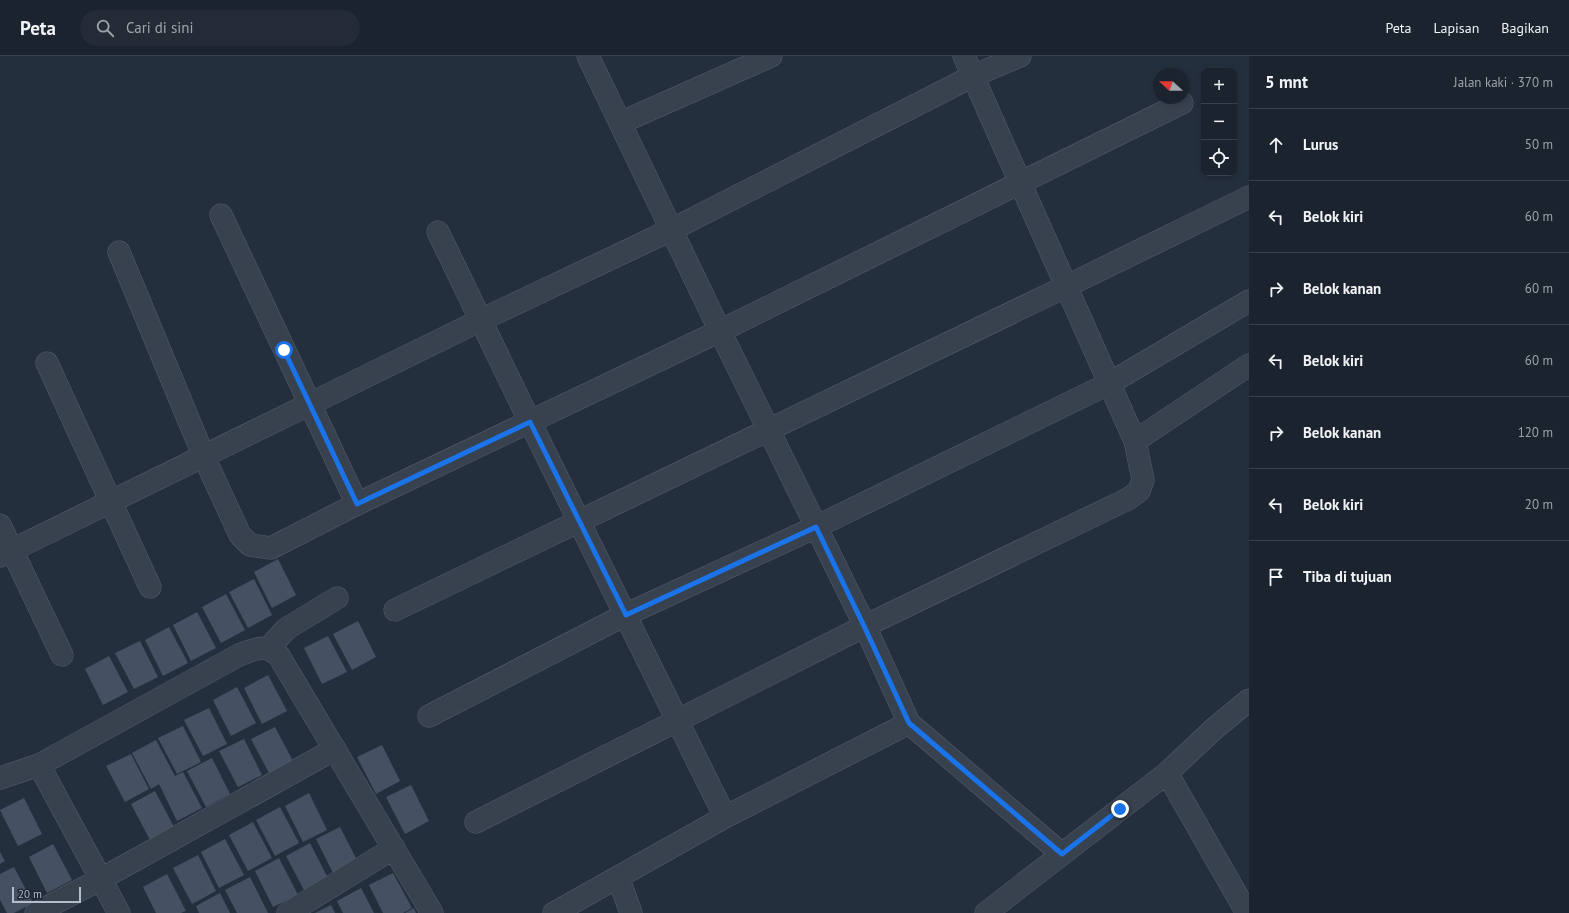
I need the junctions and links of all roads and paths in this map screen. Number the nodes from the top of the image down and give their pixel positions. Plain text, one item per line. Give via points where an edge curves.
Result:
1 (588, 56) edge
2 (771, 56) edge
3 (964, 56) edge
4 (1020, 56) edge
5 (973, 76) junction
6 (1180, 104) edge
7 (620, 123) junction
8 (1021, 182) junction
9 (1249, 196) edge
10 (221, 215) dead end
11 (671, 230) junction
12 (438, 232) dead end
13 (119, 252) dead end
14 (1067, 286) junction
15 (1249, 301) edge
16 (481, 320) junction
17 (720, 331) junction
18 (47, 363) dead end
19 (1249, 365) edge
20 (1110, 383) junction
21 (310, 404) junction
22 (530, 422) junction
23 (768, 430) junction
24 (1136, 441) junction
25 (204, 457) junction
26 (111, 502) junction
27 (357, 504) junction
28 (579, 520) junction
29 (0, 525) edge
30 (816, 527) junction
31 (6, 553) edge
32 (150, 587) dead end
33 (337, 598) dead end
34 (395, 610) dead end
35 (626, 615) junction
36 (864, 626) junction
37 (268, 649) junction
38 (62, 655) dead end
39 (1249, 700) edge
40 (429, 716) dead end
41 (677, 719) junction
42 (909, 723) junction
43 (335, 749) junction
44 (39, 765) junction
45 (1167, 773) junction
46 (0, 778) edge
47 (725, 817) junction
48 (476, 822) dead end
49 (394, 848) junction
50 (1062, 854) junction
51 (618, 878) junction
52 (101, 879) junction
53 (36, 913) edge
54 (119, 913) edge
55 (288, 913) edge
56 (432, 913) edge
57 (554, 913) edge
58 (631, 913) edge
59 (986, 913) edge
60 (1247, 913) edge

1 - 7 street
2 - 7 street
3 - 5 street
4 - 5 street
5 - 8 street
5 - 11 street
6 - 8 street
7 - 11 street
8 - 14 street
8 - 17 street
9 - 14 street
10 - 21 street
11 - 16 street
11 - 17 street
12 - 16 street
13 - 25 street
14 - 20 street
14 - 23 street
15 - 20 street
16 - 21 street
16 - 22 street
17 - 22 street
17 - 23 street
18 - 26 street
19 - 24 street
20 - 24 street
20 - 30 street
21 - 25 street
21 - 27 street
22 - 27 street
22 - 28 street
23 - 28 street
23 - 30 street
24 - 36 street via 1143,480 1139,492
25 - 26 street
25 - 27 street via 240,535 250,545 271,548
26 - 31 street
26 - 32 street
28 - 34 street
28 - 35 street
29 - 31 street
30 - 35 street
30 - 36 street
31 - 38 street
33 - 37 street via 286,629
35 - 40 street
35 - 41 street
36 - 41 street
36 - 42 street
37 - 43 street via 279,656
37 - 44 street via 258,648 239,655
39 - 45 street via 1214,728
41 - 47 street
41 - 48 street
42 - 47 street
42 - 50 street
43 - 49 street
43 - 52 street
44 - 46 street
44 - 52 street
45 - 50 street
45 - 60 street
47 - 51 street
49 - 55 street
49 - 56 street
50 - 59 street
51 - 57 street
51 - 58 street
52 - 53 street
52 - 54 street

